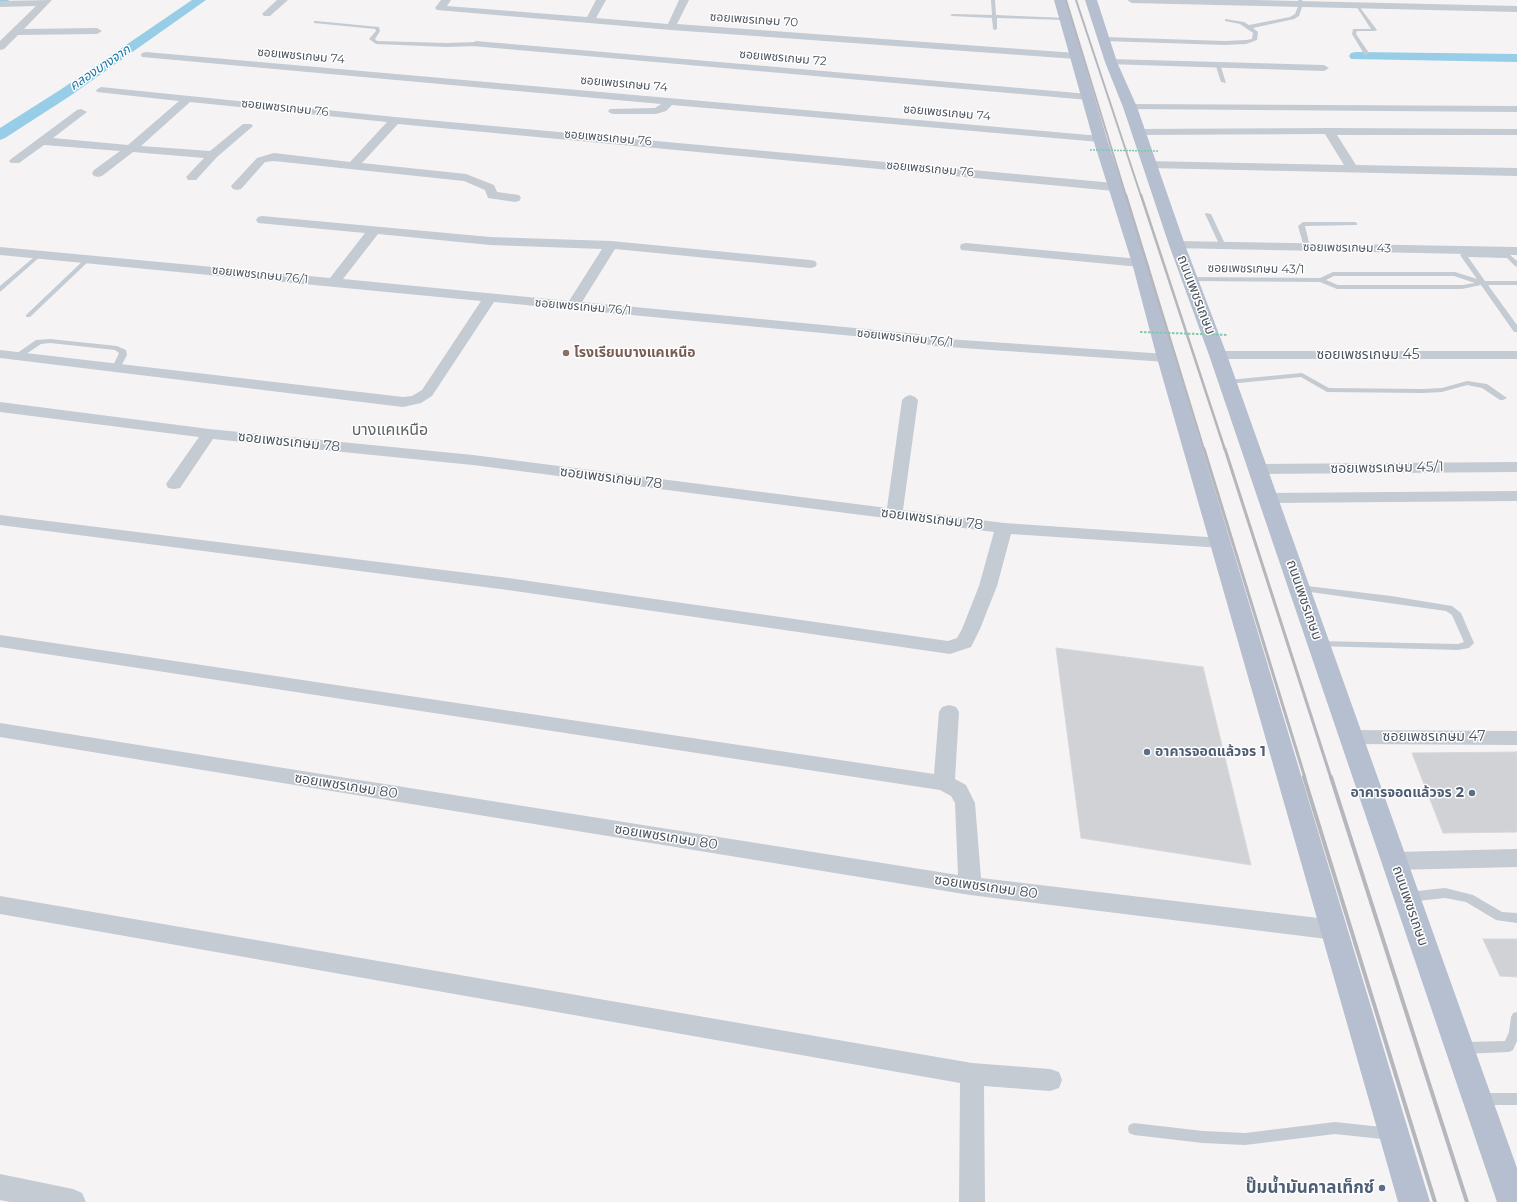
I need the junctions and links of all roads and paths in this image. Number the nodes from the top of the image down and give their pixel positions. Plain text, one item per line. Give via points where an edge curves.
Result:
1 (283, 0) edge
2 (446, 0) edge
3 (600, 0) edge
4 (684, 0) edge
5 (993, 0) edge
6 (1091, 0) edge
7 (1132, 0) edge
8 (46, 1) edge
9 (1300, 2) edge
10 (0, 4) edge
11 (514, 5) dead end
12 (1358, 6) junction
13 (1517, 8) edge
14 (267, 14) dead end
15 (507, 14) junction
16 (952, 15) dead end
17 (995, 17) junction
18 (590, 20) junction
19 (1227, 20) dead end
20 (316, 22) dead end
21 (671, 27) junction
22 (1250, 27) junction
23 (995, 29) dead end
24 (97, 30) dead end
25 (14, 32) junction
26 (1087, 42) edge
27 (476, 44) joint
28 (0, 47) edge
29 (1366, 53) dead end
30 (146, 54) dead end
31 (1218, 64) junction
32 (1324, 68) dead end
33 (1224, 82) dead end
34 (101, 90) dead end
35 (1089, 97) junction
36 (189, 98) junction
37 (670, 101) junction
38 (1130, 107) junction
39 (1517, 109) edge
40 (81, 112) dead end
41 (614, 112) dead end
42 (395, 120) junction
43 (247, 126) dead end
44 (1329, 131) junction
45 (1138, 132) junction
46 (1517, 132) edge
47 (42, 141) junction
48 (1094, 145) junction
49 (131, 148) junction
50 (213, 155) junction
51 (1154, 158) junction
52 (15, 161) dead end
53 (353, 166) junction
54 (1353, 169) junction
55 (1517, 172) edge
56 (98, 173) dead end
57 (192, 177) dead end
58 (237, 186) dead end
59 (1114, 187) junction
60 (515, 198) dead end
61 (1208, 214) dead end
62 (262, 220) dead end
63 (1355, 224) dead end
64 (373, 232) junction
65 (611, 245) junction
66 (1177, 245) junction
67 (1223, 246) junction
68 (966, 247) dead end
69 (1307, 247) junction
70 (0, 251) edge
71 (1517, 251) edge
72 (40, 254) junction
73 (89, 258) junction
74 (810, 264) dead end
75 (1140, 264) junction
76 (1517, 264) edge
77 (1190, 279) junction
78 (1321, 280) junction
79 (333, 283) junction
80 (1483, 283) junction
81 (1517, 283) edge
82 (0, 290) edge
83 (490, 298) junction
84 (573, 306) junction
85 (28, 316) dead end
86 (1517, 330) edge
87 (1140, 332) dead end
88 (1228, 335) dead end
89 (0, 354) edge
90 (1218, 355) junction
91 (1517, 355) edge
92 (17, 356) junction
93 (1166, 358) junction
94 (116, 368) junction
95 (1228, 382) junction
96 (1503, 398) dead end
97 (910, 400) dead end
98 (0, 407) edge
99 (209, 434) junction
100 (1517, 467) edge
101 (1257, 470) junction
102 (174, 484) dead end
103 (1517, 496) edge
104 (1268, 498) junction
105 (894, 514) junction
106 (0, 520) edge
107 (1004, 528) junction
108 (1222, 544) junction
109 (1299, 588) junction
110 (0, 641) edge
111 (1319, 644) junction
112 (949, 712) dead end
113 (0, 730) edge
114 (1351, 737) junction
115 (1517, 738) edge
116 (944, 783) junction
117 (1517, 858) edge
118 (1394, 861) junction
119 (970, 886) junction
120 (1407, 897) junction
121 (0, 905) edge
122 (1517, 918) edge
123 (1335, 930) junction
124 (1517, 1017) edge
125 (1459, 1048) junction
126 (972, 1074) junction
127 (1050, 1080) dead end
128 (1477, 1099) junction
129 (1517, 1099) edge
130 (1134, 1129) dead end
131 (1394, 1134) junction
132 (0, 1187) edge
133 (72, 1202) edge
134 (972, 1202) edge
135 (1414, 1202) edge
136 (1513, 1202) edge

1 - 14 street
2 - 15 street, ซอยเพชรเกษม 70 via 440,8
3 - 18 street
4 - 21 street
5 - 17 lane
6 - 26 main road, ถนนเพชรเกษม
7 - 9 street
8 - 10 street
8 - 25 street
9 - 12 street
9 - 22 lane via 1297,15 1292,18
11 - 15 street
12 - 13 street
12 - 29 lane via 1375,30 1355,30 1354,34
15 - 18 street, ซอยเพชรเกษม 70
16 - 17 lane
17 - 23 lane
17 - 26 lane
18 - 21 street, ซอยเพชรเกษม 70
19 - 22 lane
20 - 27 lane via 377,28 372,39 376,42 447,46
21 - 26 street, ซอยเพชรเกษม 70
22 - 26 lane via 1256,32 1256,37 1246,42
24 - 25 street
25 - 28 street
26 - 31 street, ซอยเพชรเกษม 70
26 - 35 main road, ถนนเพชรเกษม
26 - 38 main road, ถนนเพชรเกษม
27 - 35 street, ซอยเพชรเกษม 72
30 - 37 street, ซอยเพชรเกษม 74
31 - 32 street, ซอยเพชรเกษม 70
31 - 33 lane
34 - 36 street, ซอยเพชรเกษม 76
35 - 48 main road, ถนนเพชรเกษม
36 - 42 street, ซอยเพชรเกษม 76
36 - 49 street
37 - 41 street via 656,111
37 - 48 street, ซอยเพชรเกษม 74
38 - 39 street
38 - 45 main road, ถนนเพชรเกษม
40 - 47 street
42 - 53 street
42 - 59 street, ซอยเพชรเกษม 76
43 - 50 street
44 - 45 street
44 - 46 street
44 - 54 street
45 - 51 main road, ถนนเพชรเกษม
47 - 49 street
47 - 52 street
48 - 51 path, bridge
48 - 59 main road, ถนนเพชรเกษม
49 - 50 street
49 - 56 street
50 - 57 street
51 - 54 street
51 - 66 main road, ถนนเพชรเกษม
53 - 58 street via 267,158 260,160
53 - 60 street via 466,178 490,188 492,195
54 - 55 street
59 - 75 main road, ถนนเพชรเกษม
61 - 67 lane
62 - 64 street
63 - 69 lane via 1303,224 1301,226
64 - 65 street via 490,241
64 - 79 street
65 - 74 street
65 - 84 street
66 - 67 street, ซอยเพชรเกษม 43
66 - 77 main road, ถนนเพชรเกษม
67 - 69 street, ซอยเพชรเกษม 43
68 - 75 street
69 - 71 street, ซอยเพชรเกษม 43
70 - 72 street, ซอยเพชรเกษม 76/1
72 - 73 street, ซอยเพชรเกษม 76/1
72 - 82 lane
73 - 79 street, ซอยเพชรเกษม 76/1
73 - 85 lane
75 - 93 main road, ถนนเพชรเกษม
76 - 80 lane via 1509,256 1463,255
77 - 78 lane, ซอยเพชรเกษม 43/1
77 - 90 main road, ถนนเพชรเกษม
78 - 80 lane via 1337,287 1462,286
78 - 80 lane via 1333,274 1455,274
79 - 83 street, ซอยเพชรเกษม 76/1
80 - 81 lane
80 - 86 lane
83 - 84 street, ซอยเพชรเกษม 76/1
83 - 94 street via 427,393 416,400 403,402
84 - 93 street, ซอยเพชรเกษม 76/1 via 933,342
87 - 88 path, bridge
89 - 92 street
90 - 91 street, ซอยเพชรเกษม 45
90 - 95 main road, ถนนเพชรเกษม
92 - 94 street
92 - 94 lane via 39,342 118,348 123,355
93 - 108 main road, ถนนเพชรเกษม
95 - 96 lane via 1302,375 1327,390 1415,391 1442,390 1467,383 1484,386
95 - 101 main road, ถนนเพชรเกษม
97 - 105 street
98 - 99 street, ซอยเพชรเกษม 78
99 - 102 street
99 - 105 street, ซอยเพชรเกษม 78 via 473,460
100 - 101 street, ซอยเพชรเกษม 45/1
101 - 104 main road, ถนนเพชรเกษม
103 - 104 street
104 - 109 main road, ถนนเพชรเกษม
105 - 107 street, ซอยเพชรเกษม 78
106 - 107 street via 508,584 950,648 964,642 971,629 988,586
107 - 108 street, ซอยเพชรเกษม 78
108 - 123 main road, ถนนเพชรเกษม
109 - 111 main road, ถนนเพชรเกษม
109 - 111 lane via 1449,608 1456,613 1468,643 1466,646 1458,647
110 - 116 street
111 - 114 main road, ถนนเพชรเกษม
112 - 116 street
113 - 119 street, ซอยเพชรเกษม 80
114 - 115 street, ซอยเพชรเกษม 47
114 - 118 main road, ถนนเพชรเกษม
116 - 119 street via 959,791 965,803
117 - 118 street
118 - 120 main road, ถนนเพชรเกษม
119 - 123 street, ซอยเพชรเกษม 80
120 - 122 lane via 1445,893 1468,898 1500,917
120 - 125 main road, ถนนเพชรเกษม
121 - 126 street
123 - 131 main road, ถนนเพชรเกษม
124 - 125 lane via 1516,1032 1509,1046
125 - 128 main road, ถนนเพชรเกษม
126 - 127 street
126 - 134 street
128 - 129 lane
128 - 136 main road, ถนนเพชรเกษม
130 - 131 lane via 1245,1140 1336,1128
131 - 135 main road, ถนนเพชรเกษม
132 - 133 street

